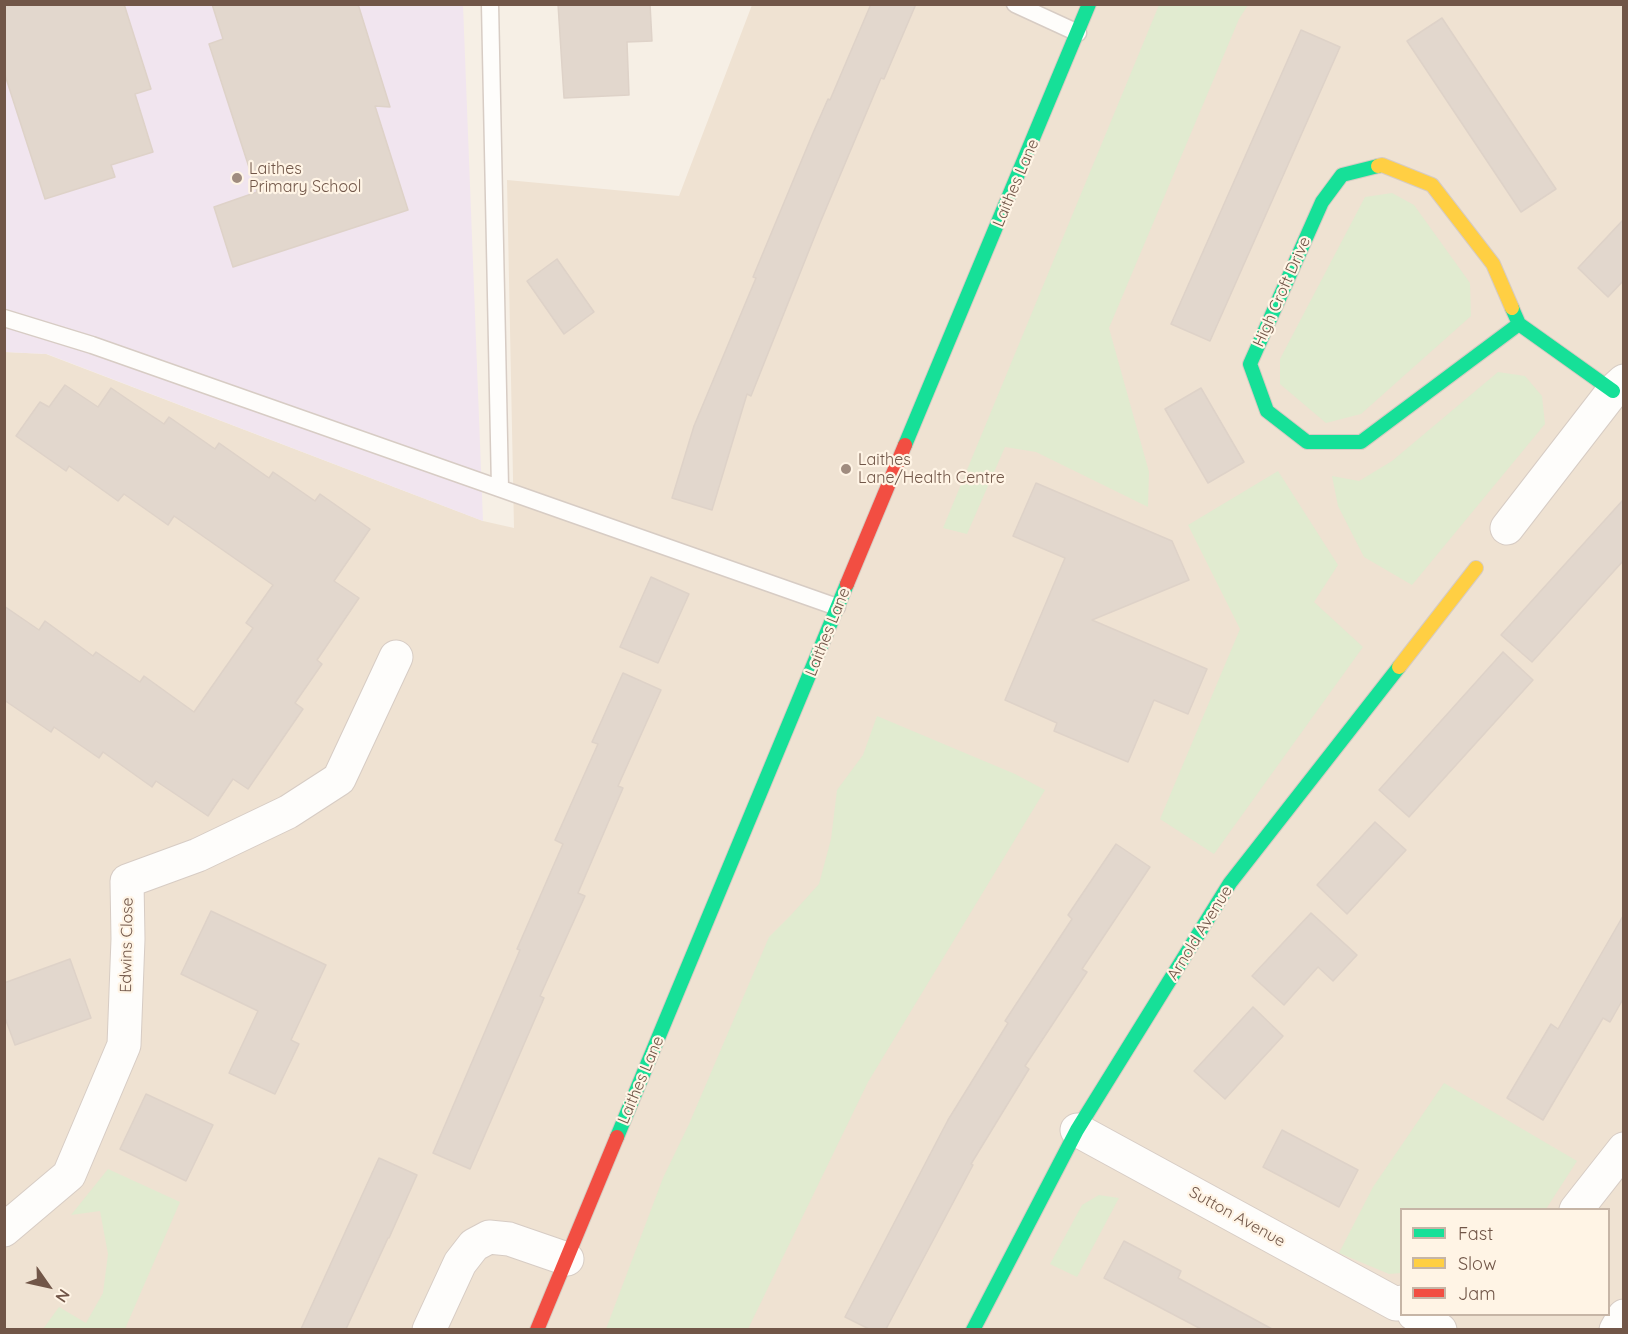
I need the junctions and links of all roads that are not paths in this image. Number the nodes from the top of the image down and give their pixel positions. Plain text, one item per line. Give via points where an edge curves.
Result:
1 (490, 4) edge
2 (1015, 4) edge
3 (1089, 4) edge
4 (1077, 33) junction
5 (4, 318) edge
6 (1520, 324) junction
7 (1618, 386) edge
8 (500, 488) junction
9 (1507, 528) dead end
10 (1476, 568) dead end
11 (837, 607) junction
12 (396, 657) dead end
13 (1077, 1130) junction
14 (1623, 1149) edge
15 (1577, 1208) edge
16 (4, 1230) edge
17 (567, 1259) junction
18 (1400, 1305) edge
19 (1418, 1316) edge
20 (1623, 1316) edge
21 (429, 1329) edge
22 (537, 1329) edge
23 (973, 1329) edge
24 (1440, 1329) edge
25 (1616, 1329) edge

1 - 8 lane
2 - 4 lane
3 - 4 street, Laithes Lane
4 - 11 street, Laithes Lane
5 - 8 lane
6 - 6 street, High Croft Drive via 1493,264 1432,185 1382,165 1342,174 1323,202 1250,364 1267,411 1307,442 1361,442
6 - 7 street
7 - 9 street
8 - 11 lane
10 - 13 street, Arnold Avenue via 1230,883
11 - 17 street, Laithes Lane
12 - 16 street, Edwins Close via 339,779 278,817 198,855 127,881 124,1045 69,1175
13 - 18 street, Sutton Avenue
13 - 23 street, Arnold Avenue
14 - 15 street
17 - 21 street via 509,1239 489,1237 474,1245 460,1263
17 - 22 street, Laithes Lane
19 - 24 street, Sutton Avenue
20 - 25 street

